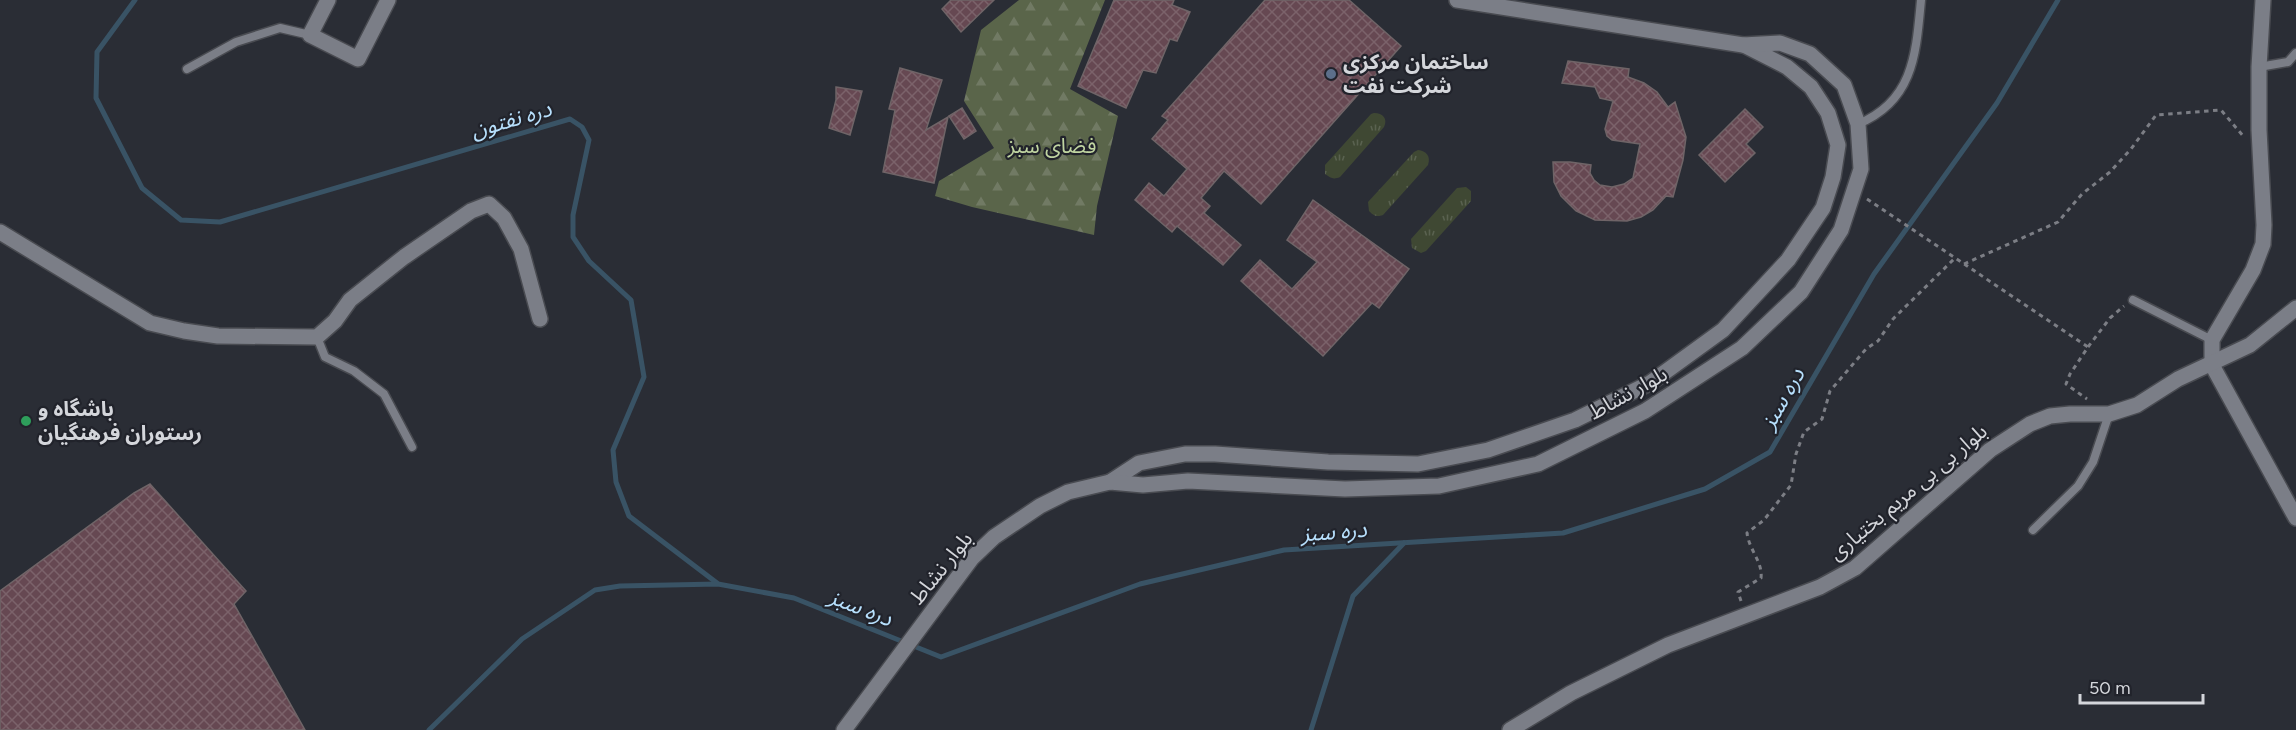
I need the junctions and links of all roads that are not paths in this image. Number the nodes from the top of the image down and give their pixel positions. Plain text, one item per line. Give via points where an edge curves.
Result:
1 (328, 0) edge
2 (388, 0) edge
3 (1457, 0) edge
4 (1921, 0) edge
5 (2263, 0) edge
6 (310, 35) junction
7 (1743, 45) junction
8 (2296, 53) edge
9 (2259, 67) junction
10 (187, 69) dead end
11 (1858, 124) junction
12 (0, 232) edge
13 (2133, 300) road end
14 (2296, 308) edge
15 (540, 319) dead end
16 (317, 337) junction
17 (2212, 340) junction
18 (2212, 365) junction
19 (2109, 414) junction
20 (412, 447) dead end
21 (1110, 482) junction
22 (2296, 518) edge
23 (2033, 530) dead end
24 (844, 730) edge
25 (1510, 730) edge

1 - 6 main road
2 - 6 main road via 358,59
3 - 7 main road, بلوار نشاط
4 - 11 lane via 1916,54 1900,92 1875,117
5 - 9 main road
6 - 10 lane via 280,28 236,42
7 - 11 main road, بلوار نشاط via 1780,43 1810,54 1844,85
7 - 21 main road, بلوار نشاط via 1787,67 1811,87 1828,113 1838,145 1833,177 1823,208 1788,260 1723,330 1650,383 1575,420 1488,450 1418,464 1185,454 1139,463
8 - 9 lane via 2288,62
9 - 17 main road via 2263,244 2253,270
11 - 21 main road, بلوار نشاط via 1861,170 1854,194 1841,230 1801,292 1742,348 1645,411 1538,464 1439,486 1345,489 1188,481 1143,485
12 - 16 main road via 150,323 218,336
13 - 17 lane
14 - 18 main road, بلوار بی بی مریم بختیاری via 2250,345
15 - 16 main road via 521,249 504,218 489,204 471,211 404,256 350,300
16 - 20 lane via 326,357 354,371 384,394
17 - 18 main road
18 - 19 main road, بلوار بی بی مریم بختیاری via 2178,379 2137,405
18 - 22 main road
19 - 23 lane via 2093,462 2078,486
19 - 25 main road, بلوار بی بی مریم بختیاری via 2050,416 2030,423 1990,450 1856,568 1820,587 1668,645 1572,693
21 - 24 main road, بلوار نشاط via 1068,492 994,537 972,558

